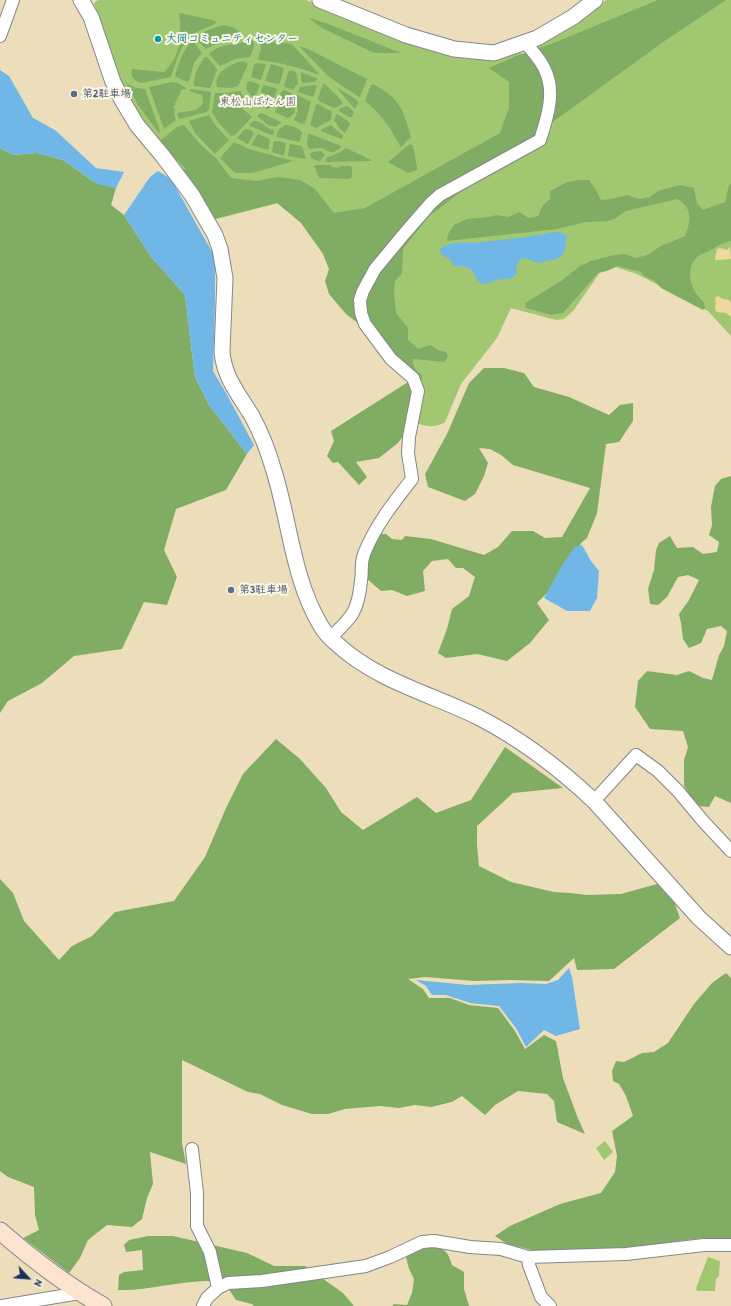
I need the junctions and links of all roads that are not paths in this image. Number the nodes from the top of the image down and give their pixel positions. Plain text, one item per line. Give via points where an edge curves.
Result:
1 (13, 0) edge
2 (83, 0) edge
3 (320, 0) edge
4 (595, 0) edge
5 (0, 36) edge
6 (525, 42) junction
7 (330, 638) junction
8 (594, 801) junction
9 (731, 851) edge
10 (731, 947) edge
11 (192, 1149) dead end
12 (0, 1231) edge
13 (731, 1244) edge
14 (528, 1257) junction
15 (218, 1288) junction
16 (80, 1293) junction
17 (2, 1306) edge
18 (103, 1306) edge
19 (203, 1306) edge
20 (550, 1306) edge

1 - 5 street
2 - 7 street via 122,100 137,125 192,195 215,235 225,278 223,363 230,382 252,417 267,448 301,584 319,622
3 - 6 street via 406,35 454,49 494,53
4 - 6 street via 574,17
6 - 7 street via 546,70 550,84 548,115 540,140 440,195 386,254 375,269 360,300 365,324 391,359 413,378 418,391 409,437 408,453 412,479 384,515 364,554 358,604 353,615
7 - 8 street via 360,663 389,679 478,717 511,736 554,766
8 - 9 street via 636,755 658,771 678,791
8 - 10 street via 699,918
11 - 15 street via 197,1193 197,1226 210,1252
12 - 16 main road via 34,1260
13 - 14 street via 626,1254
14 - 15 street via 501,1249 428,1241 366,1266 262,1282 228,1283
14 - 20 street via 541,1297
15 - 19 street via 207,1298
16 - 17 street
16 - 18 main road

